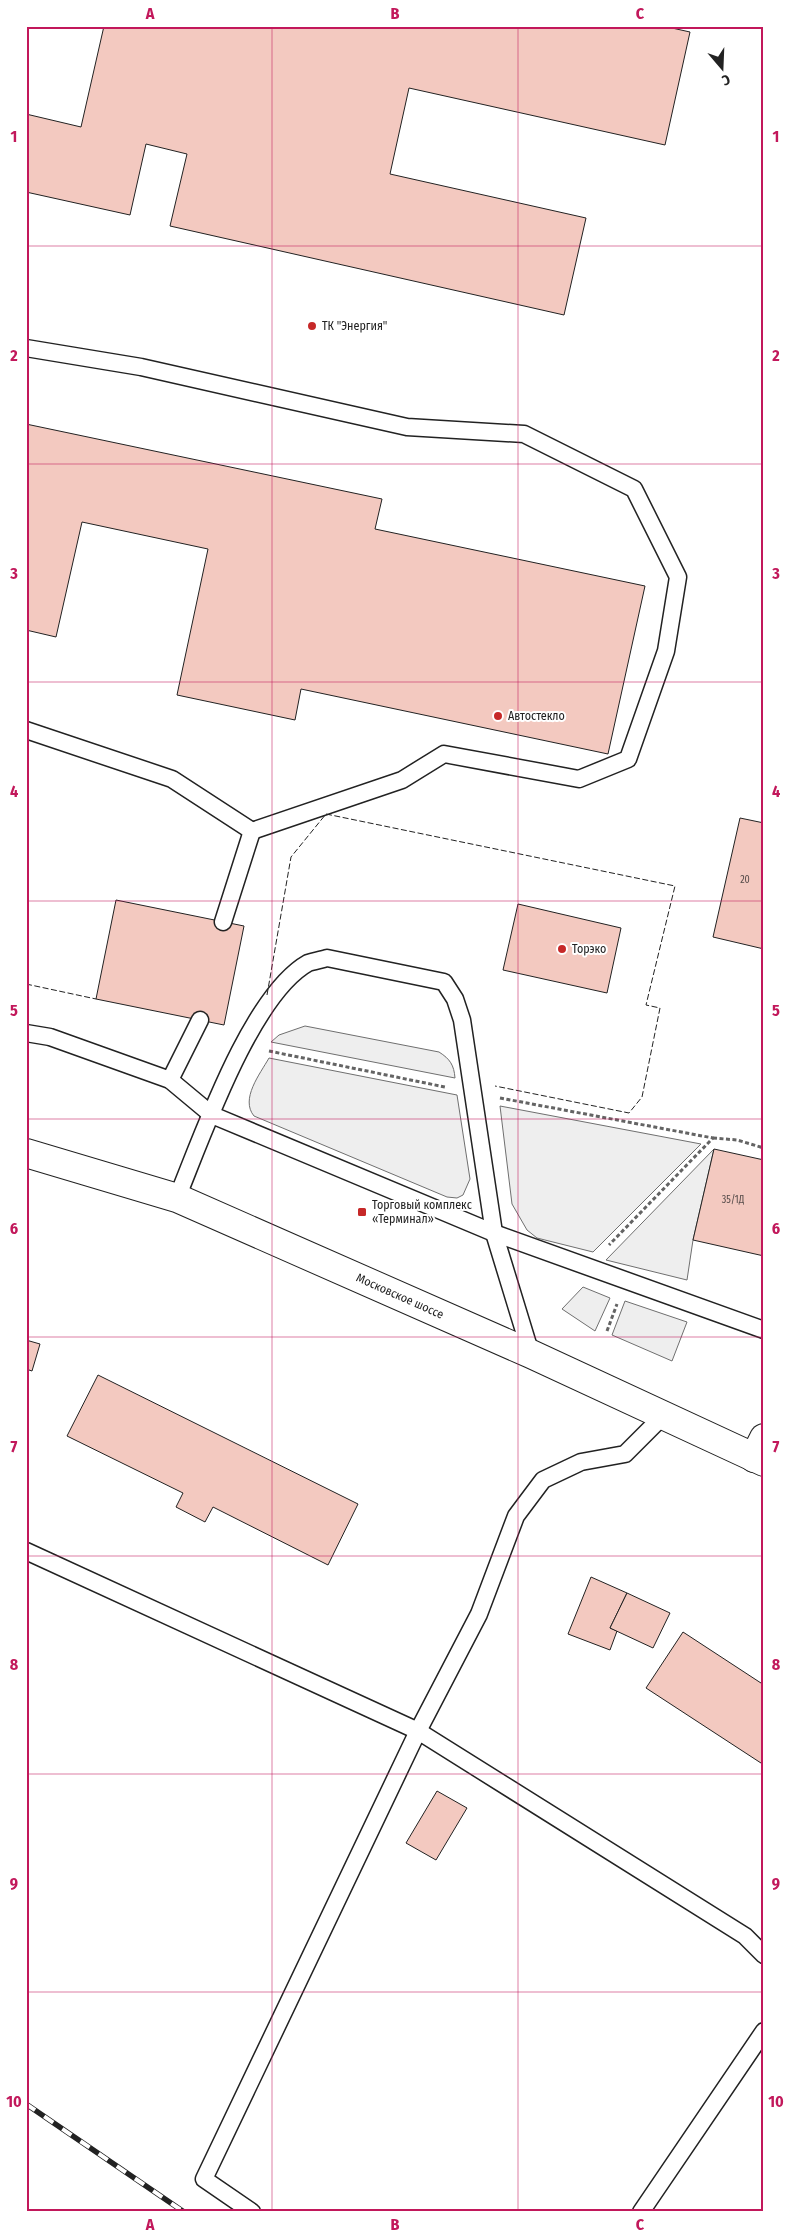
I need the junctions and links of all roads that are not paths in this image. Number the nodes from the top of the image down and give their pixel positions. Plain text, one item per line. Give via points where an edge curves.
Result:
1 (26, 348) edge
2 (26, 730) edge
3 (252, 830) junction
4 (223, 922) dead end
5 (200, 1020) dead end
6 (26, 1033) edge
7 (170, 1080) junction
8 (212, 1115) junction
9 (26, 1153) edge
10 (177, 1198) junction
11 (494, 1233) junction
12 (764, 1330) edge
13 (531, 1354) junction
14 (663, 1416) junction
15 (761, 1453) edge
16 (26, 1551) edge
17 (418, 1730) junction
18 (764, 1955) edge
19 (764, 2031) edge
20 (252, 2212) edge
21 (641, 2212) edge

1 - 3 lane via 142,367 407,427 524,434 634,489 678,576 666,651 628,759 579,779 444,754 402,780
2 - 3 lane via 172,780
3 - 4 lane
5 - 7 lane
6 - 7 lane via 50,1037
7 - 8 lane
8 - 10 lane
8 - 11 lane
8 - 11 lane via 242,1045 285,982 309,963 327,958 444,982 455,999 462,1020
9 - 10 main road, Московское шоссе
10 - 13 main road, Московское шоссе
11 - 12 lane
11 - 13 lane
13 - 14 main road, Московское шоссе
14 - 15 main road, Московское шоссе
14 - 17 lane via 625,1454 581,1462 543,1480 516,1516 479,1614
16 - 17 lane
17 - 18 lane via 745,1936
17 - 20 lane via 204,2179
19 - 21 lane

